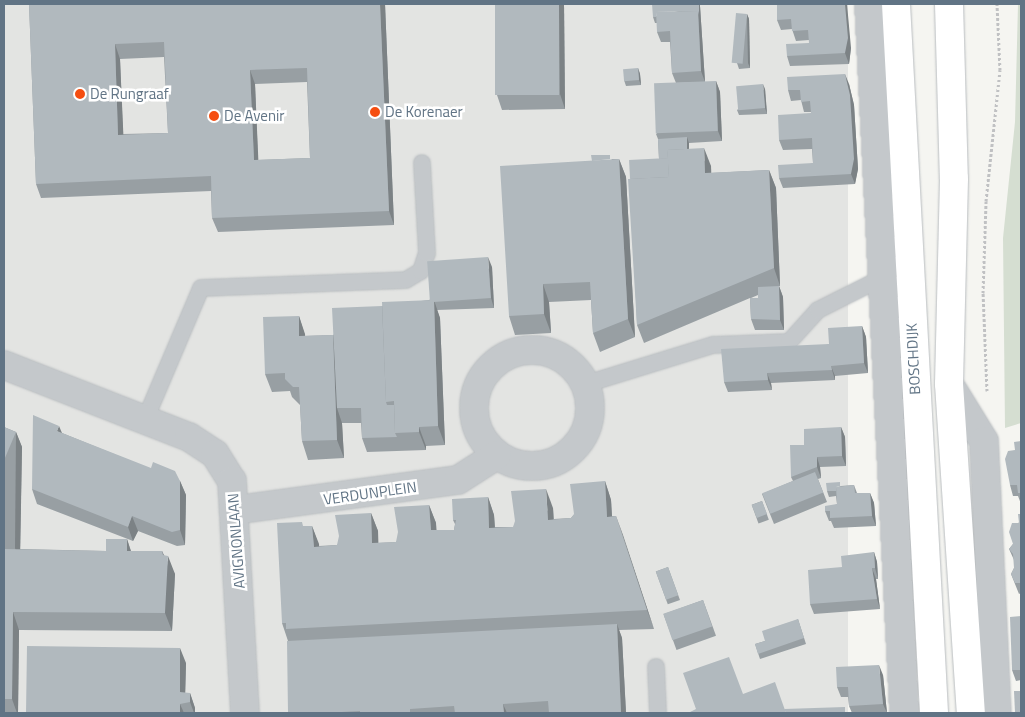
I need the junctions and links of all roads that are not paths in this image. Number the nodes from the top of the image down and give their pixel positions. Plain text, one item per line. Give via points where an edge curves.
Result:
1 (868, 4) edge
2 (896, 4) edge
3 (949, 4) edge
4 (422, 163) dead end
5 (882, 278) junction
6 (4, 365) edge
7 (586, 384) junction
8 (949, 384) junction
9 (145, 420) junction
10 (497, 455) junction
11 (235, 510) junction
12 (656, 667) dead end
13 (245, 713) edge
14 (658, 713) edge
15 (904, 713) edge
16 (934, 713) edge
17 (971, 713) edge
18 (997, 713) edge

1 - 5 street, BOSCHDIJK
2 - 16 main road, BOSCHDIJK
3 - 8 main road via 954,179
4 - 9 lane via 427,253 421,271 406,280 201,288
5 - 7 lane via 818,310 789,342 713,345
5 - 15 street, BOSCHDIJK
6 - 9 street, AVIGNONLAAN
7 - 10 street via 590,413 586,432 570,453 546,465 526,466
7 - 10 street via 568,362 542,350 522,350 501,358 486,372 474,400 477,428 487,446
8 - 17 main road
8 - 18 street via 984,441
9 - 11 street, AVIGNONLAAN via 189,437 214,454 232,481
10 - 11 street, VERDUNPLEIN via 458,480
11 - 13 street, AVIGNONLAAN
12 - 14 lane

